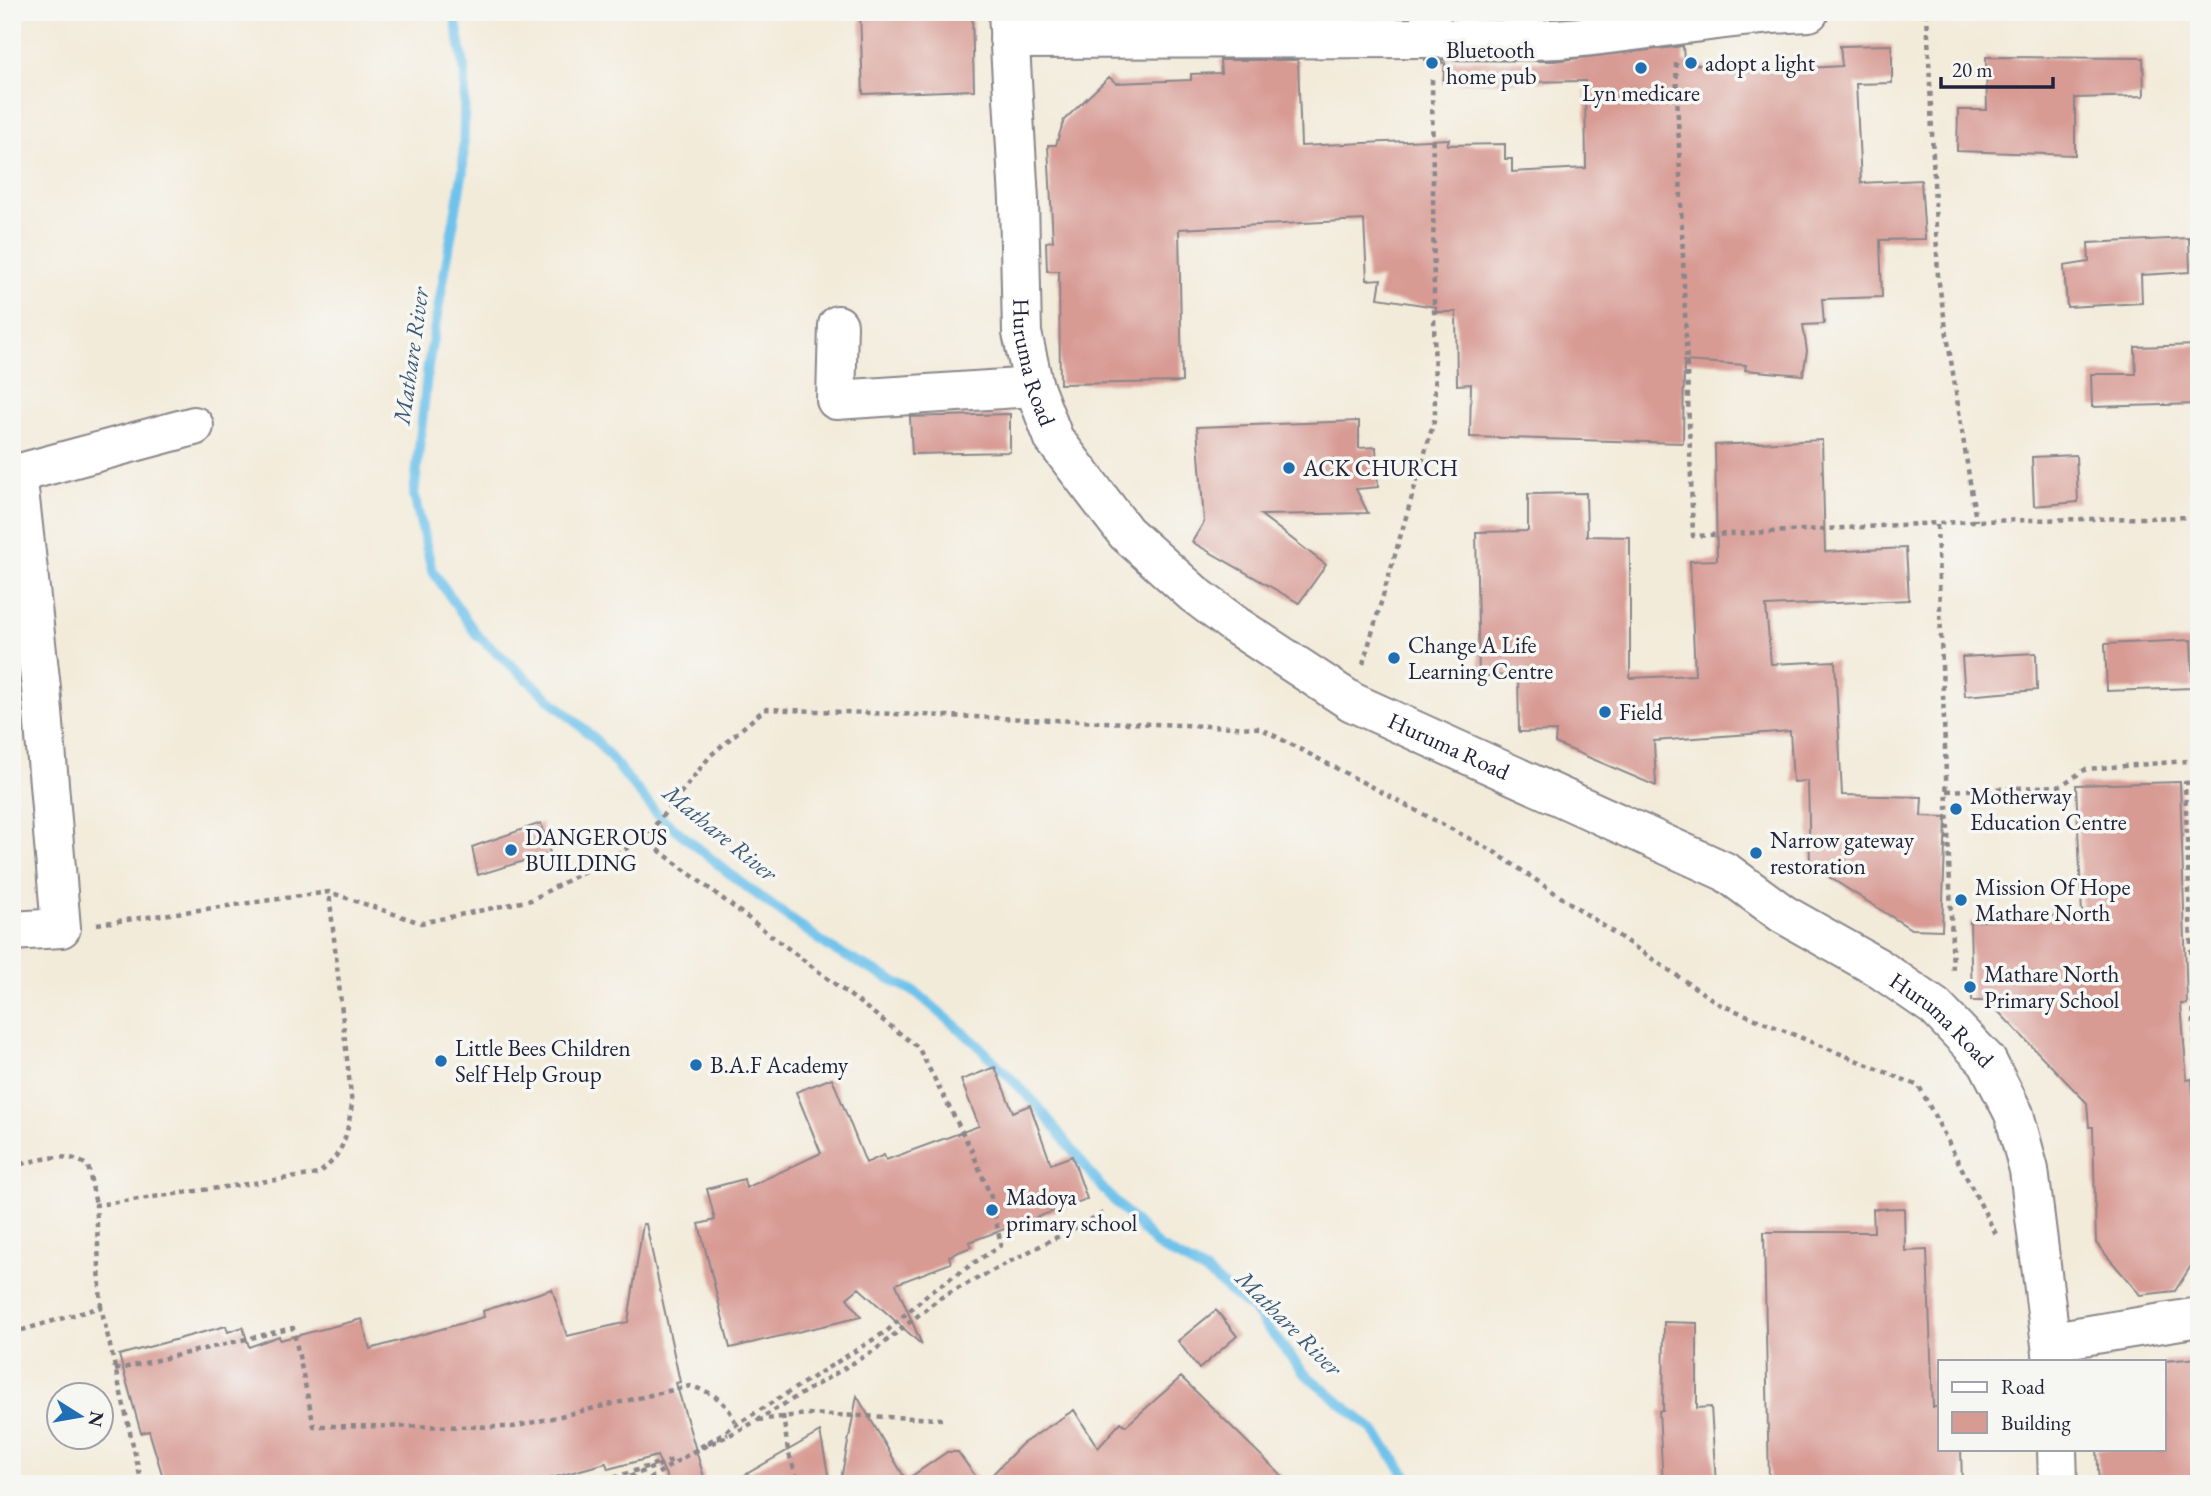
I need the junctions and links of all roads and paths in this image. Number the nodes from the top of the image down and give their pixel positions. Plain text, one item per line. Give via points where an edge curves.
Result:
1 (1809, 12) edge
2 (1927, 12) edge
3 (1008, 25) edge
4 (1431, 25) edge
5 (1674, 26) junction
6 (838, 325) dead end
7 (1034, 387) junction
8 (194, 426) dead end
9 (12, 476) edge
10 (2192, 517) junction
11 (2199, 517) edge
12 (1976, 522) junction
13 (1937, 525) junction
14 (1352, 702) junction
15 (2199, 710) edge
16 (2199, 760) edge
17 (2199, 782) edge
18 (1947, 791) junction
19 (645, 838) junction
20 (329, 892) junction
21 (61, 928) junction
22 (12, 931) edge
23 (1935, 1007) junction
24 (2199, 1159) edge
25 (12, 1167) edge
26 (96, 1205) junction
27 (1107, 1211) dead end
28 (2001, 1244) dead end
29 (101, 1307) junction
30 (2199, 1317) edge
31 (12, 1333) edge
32 (2053, 1351) edge
33 (115, 1370) junction
34 (783, 1415) junction
35 (942, 1419) dead end
36 (754, 1421) junction
37 (735, 1422) junction
38 (695, 1448) junction
39 (2057, 1450) edge
40 (685, 1455) junction
41 (142, 1484) edge
42 (595, 1484) edge
43 (611, 1484) edge
44 (641, 1484) edge
45 (799, 1484) edge
46 (2058, 1484) edge

1 - 5 street
2 - 12 path via 1938,277
3 - 4 street
3 - 7 street, Huruma Road via 1022,333
4 - 5 street via 1567,38
4 - 14 path via 1435,418
5 - 13 path via 1693,536
6 - 7 street via 836,400
7 - 14 street, Huruma Road via 1054,439 1126,533 1235,625
8 - 9 street
9 - 21 street via 19,490 41,688
10 - 11 path
10 - 12 path
10 - 15 path
12 - 13 path
13 - 18 path
14 - 23 street, Huruma Road via 1726,872 1783,914 1877,967
16 - 18 path via 2086,769 2060,786
17 - 24 path via 2185,782
18 - 23 path via 1953,971
19 - 20 path via 531,900 421,923
19 - 28 path via 711,755 765,709 1260,727 1493,851 1719,1004 1919,1086
19 - 37 path via 918,1047 971,1149 991,1197 1001,1245 929,1293 887,1331
20 - 21 path
20 - 26 path via 352,1105 337,1159 318,1174
21 - 22 street
23 - 32 street, Huruma Road via 1987,1061 2014,1114 2029,1170
25 - 26 path via 76,1157 88,1166
26 - 29 path
27 - 36 path via 940,1298 875,1350
29 - 31 path
29 - 33 path
30 - 32 street
33 - 37 path via 293,1328 314,1426 513,1427 691,1386 716,1396 729,1407
33 - 41 path
34 - 35 path
34 - 36 path
34 - 45 path
36 - 38 path
36 - 40 path via 712,1446
37 - 38 path
38 - 40 path
38 - 42 path
39 - 46 street
40 - 43 path
40 - 44 path

